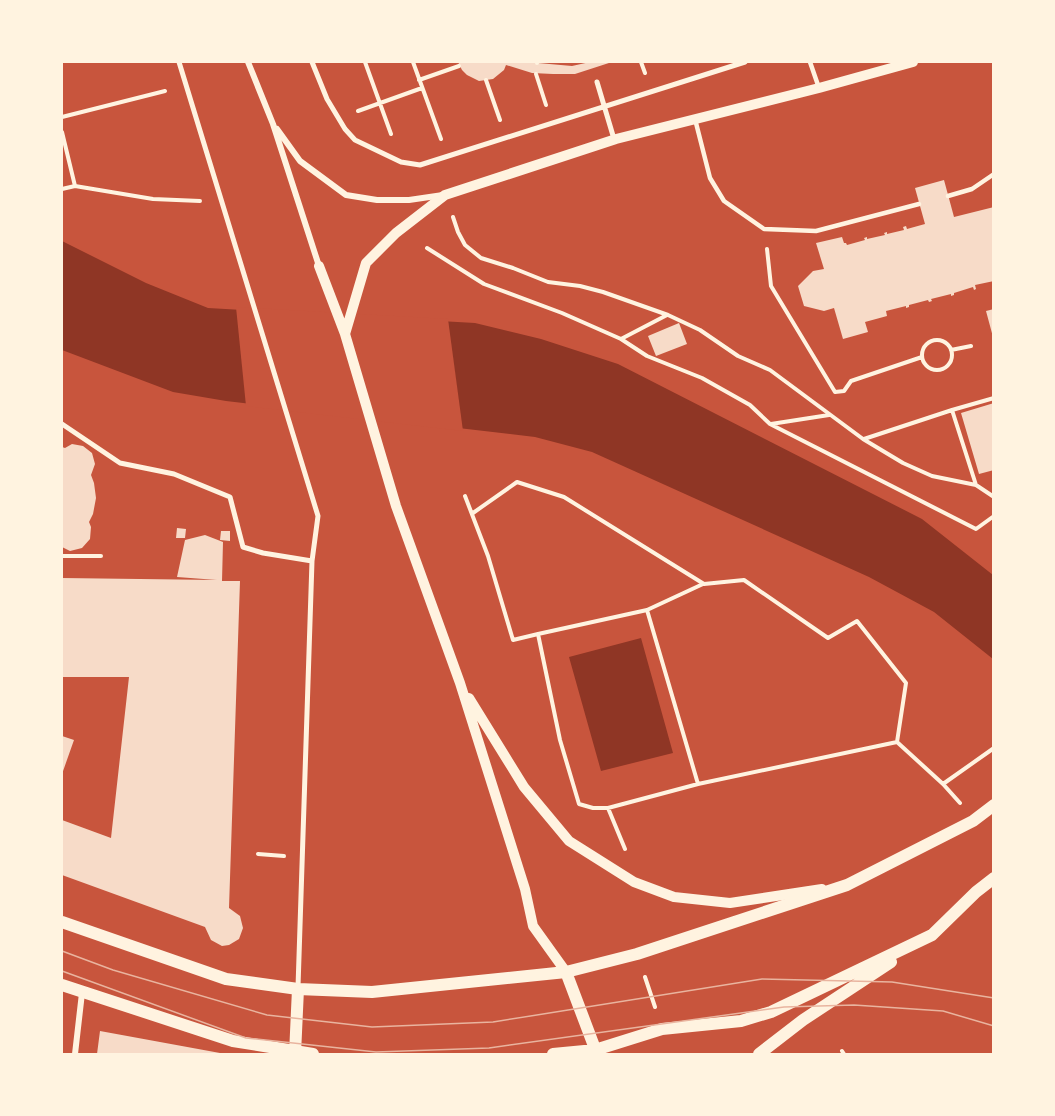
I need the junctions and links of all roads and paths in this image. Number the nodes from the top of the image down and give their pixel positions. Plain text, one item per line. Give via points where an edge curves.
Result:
1 (179, 62) edge
2 (248, 62) edge
3 (312, 62) edge
4 (365, 62) edge
5 (413, 62) edge
6 (745, 62) edge
7 (810, 62) edge
8 (913, 62) edge
9 (459, 66) dead end
10 (536, 74) dead end
11 (419, 80) junction
12 (486, 80) dead end
13 (538, 82) dead end
14 (597, 82) dead end
15 (422, 88) junction
16 (819, 88) junction
17 (165, 91) dead end
18 (493, 102) dead end
19 (380, 103) junction
20 (604, 105) junction
21 (62, 117) edge
22 (337, 117) junction
23 (695, 117) junction
24 (273, 124) junction
25 (62, 132) edge
26 (439, 135) dead end
27 (614, 139) junction
28 (401, 162) junction
29 (993, 174) edge
30 (73, 186) junction
31 (62, 189) edge
32 (445, 195) junction
33 (948, 196) dead end
34 (205, 202) dead end
35 (919, 204) dead end
36 (764, 229) junction
37 (427, 248) dead end
38 (319, 266) joint
39 (668, 315) junction
40 (345, 334) junction
41 (621, 339) junction
42 (971, 346) dead end
43 (951, 350) junction
44 (922, 357) junction
45 (993, 398) edge
46 (952, 410) junction
47 (830, 415) junction
48 (62, 424) edge
49 (770, 424) junction
50 (863, 439) junction
51 (976, 485) junction
52 (465, 496) dead end
53 (993, 496) edge
54 (473, 513) junction
55 (993, 516) edge
56 (62, 555) edge
57 (101, 556) dead end
58 (312, 561) junction
59 (704, 584) junction
60 (647, 610) junction
61 (538, 634) junction
62 (460, 683) junction
63 (897, 742) junction
64 (993, 748) edge
65 (698, 784) junction
66 (993, 805) edge
67 (608, 808) junction
68 (626, 851) dead end
69 (993, 878) edge
70 (847, 885) junction
71 (62, 922) edge
72 (932, 935) junction
73 (637, 954) junction
74 (566, 972) junction
75 (62, 985) edge
76 (298, 989) junction
77 (82, 993) junction
78 (662, 1029) junction
79 (596, 1052) edge
80 (295, 1053) edge
81 (75, 1054) edge
82 (313, 1054) edge
83 (553, 1054) edge
84 (759, 1054) edge

1 - 58 street via 318,516
2 - 24 street
3 - 22 street
4 - 19 path
5 - 11 path
6 - 20 street
7 - 16 lane
8 - 16 street
9 - 11 path
10 - 13 path
11 - 15 path
12 - 18 path
14 - 20 street
15 - 19 path
15 - 26 path
16 - 23 street
17 - 21 path
19 - 22 path
19 - 28 path
20 - 27 street
20 - 28 street via 420,165
22 - 28 street via 355,140
23 - 27 street
23 - 36 lane via 710,178 724,201
24 - 32 street via 300,161 346,195 377,200
24 - 38 street
25 - 30 path
27 - 32 street
29 - 33 lane via 972,189
30 - 31 path
30 - 34 path via 153,199
32 - 39 path via 465,245 481,258 548,282 603,292
32 - 40 street via 396,233 366,263
35 - 36 lane via 816,231
36 - 44 path via 771,286 835,392 844,391 851,381
37 - 41 path via 484,284
38 - 40 street
39 - 41 path
39 - 47 path via 770,370
40 - 62 street via 396,506
41 - 49 path via 646,356 702,378 750,405
42 - 43 path
43 - 44 path via 937,340 926,345
43 - 44 path via 950,363 940,370 927,367
45 - 46 path
46 - 50 path
46 - 51 path
47 - 49 path
47 - 50 path
48 - 58 street via 120,463 174,474 230,497 243,548
49 - 55 path via 976,529
50 - 51 path via 932,476
51 - 53 path
52 - 54 path
54 - 59 path via 517,482 564,498
54 - 61 path via 513,640
56 - 57 path
58 - 76 street
59 - 60 path
59 - 63 path via 744,580 828,638 857,621 906,683
60 - 61 path
60 - 65 path
61 - 67 path via 560,740 579,804
62 - 70 street via 524,787 569,841 634,882 674,897 730,903
62 - 74 street via 533,926
63 - 64 path via 943,784
63 - 65 path
65 - 67 path
66 - 70 main road via 973,820
67 - 68 path
69 - 72 main road
70 - 73 main road
71 - 76 main road via 226,979
72 - 78 main road via 771,1012 741,1021
72 - 84 main road via 803,1020
73 - 74 main road
73 - 78 path
74 - 76 main road via 372,992
74 - 79 main road
75 - 77 main road
76 - 80 main road
77 - 80 main road via 233,1041
77 - 81 street
78 - 79 main road
79 - 83 main road
80 - 82 main road

